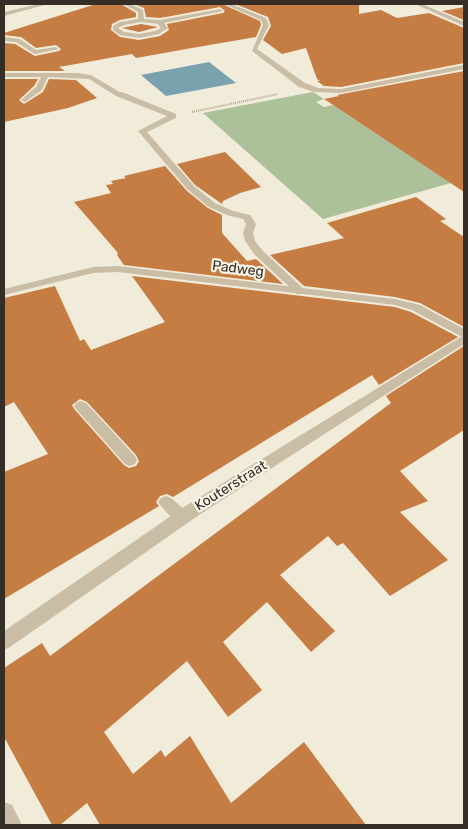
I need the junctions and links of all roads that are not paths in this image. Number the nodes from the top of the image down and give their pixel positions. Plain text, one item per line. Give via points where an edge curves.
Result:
1 (45, 4) edge
2 (126, 4) edge
3 (227, 4) edge
4 (418, 4) edge
5 (220, 11) dead end
6 (4, 14) edge
7 (141, 20) junction
8 (160, 22) junction
9 (464, 24) edge
10 (4, 39) edge
11 (56, 49) dead end
12 (36, 52) junction
13 (23, 55) dead end
14 (464, 67) edge
15 (4, 75) edge
16 (45, 75) junction
17 (25, 100) dead end
18 (4, 292) edge
19 (301, 292) junction
20 (464, 334) edge
21 (464, 339) edge
22 (81, 406) dead end
23 (130, 460) dead end
24 (166, 502) dead end
25 (181, 518) junction
26 (4, 640) edge
27 (4, 813) edge
28 (10, 825) edge

1 - 6 street
2 - 7 street via 140,11
3 - 14 street via 264,19 266,24 254,50 302,85 317,90 341,91
4 - 9 street
5 - 8 street
7 - 8 street
7 - 8 street via 122,23 115,28 127,35 153,34 165,28
10 - 12 street via 18,40
11 - 12 street
12 - 13 street
15 - 16 street
16 - 17 street via 39,88
16 - 19 street via 91,77 120,94 173,116 142,131 191,188 212,205 247,217 251,224 250,241 258,253
18 - 19 street, Padweg via 93,270 118,269
19 - 20 street, Padweg via 409,305
21 - 25 street, Kouterstraat
22 - 23 street
24 - 25 street
25 - 26 street, Kouterstraat
27 - 28 street

